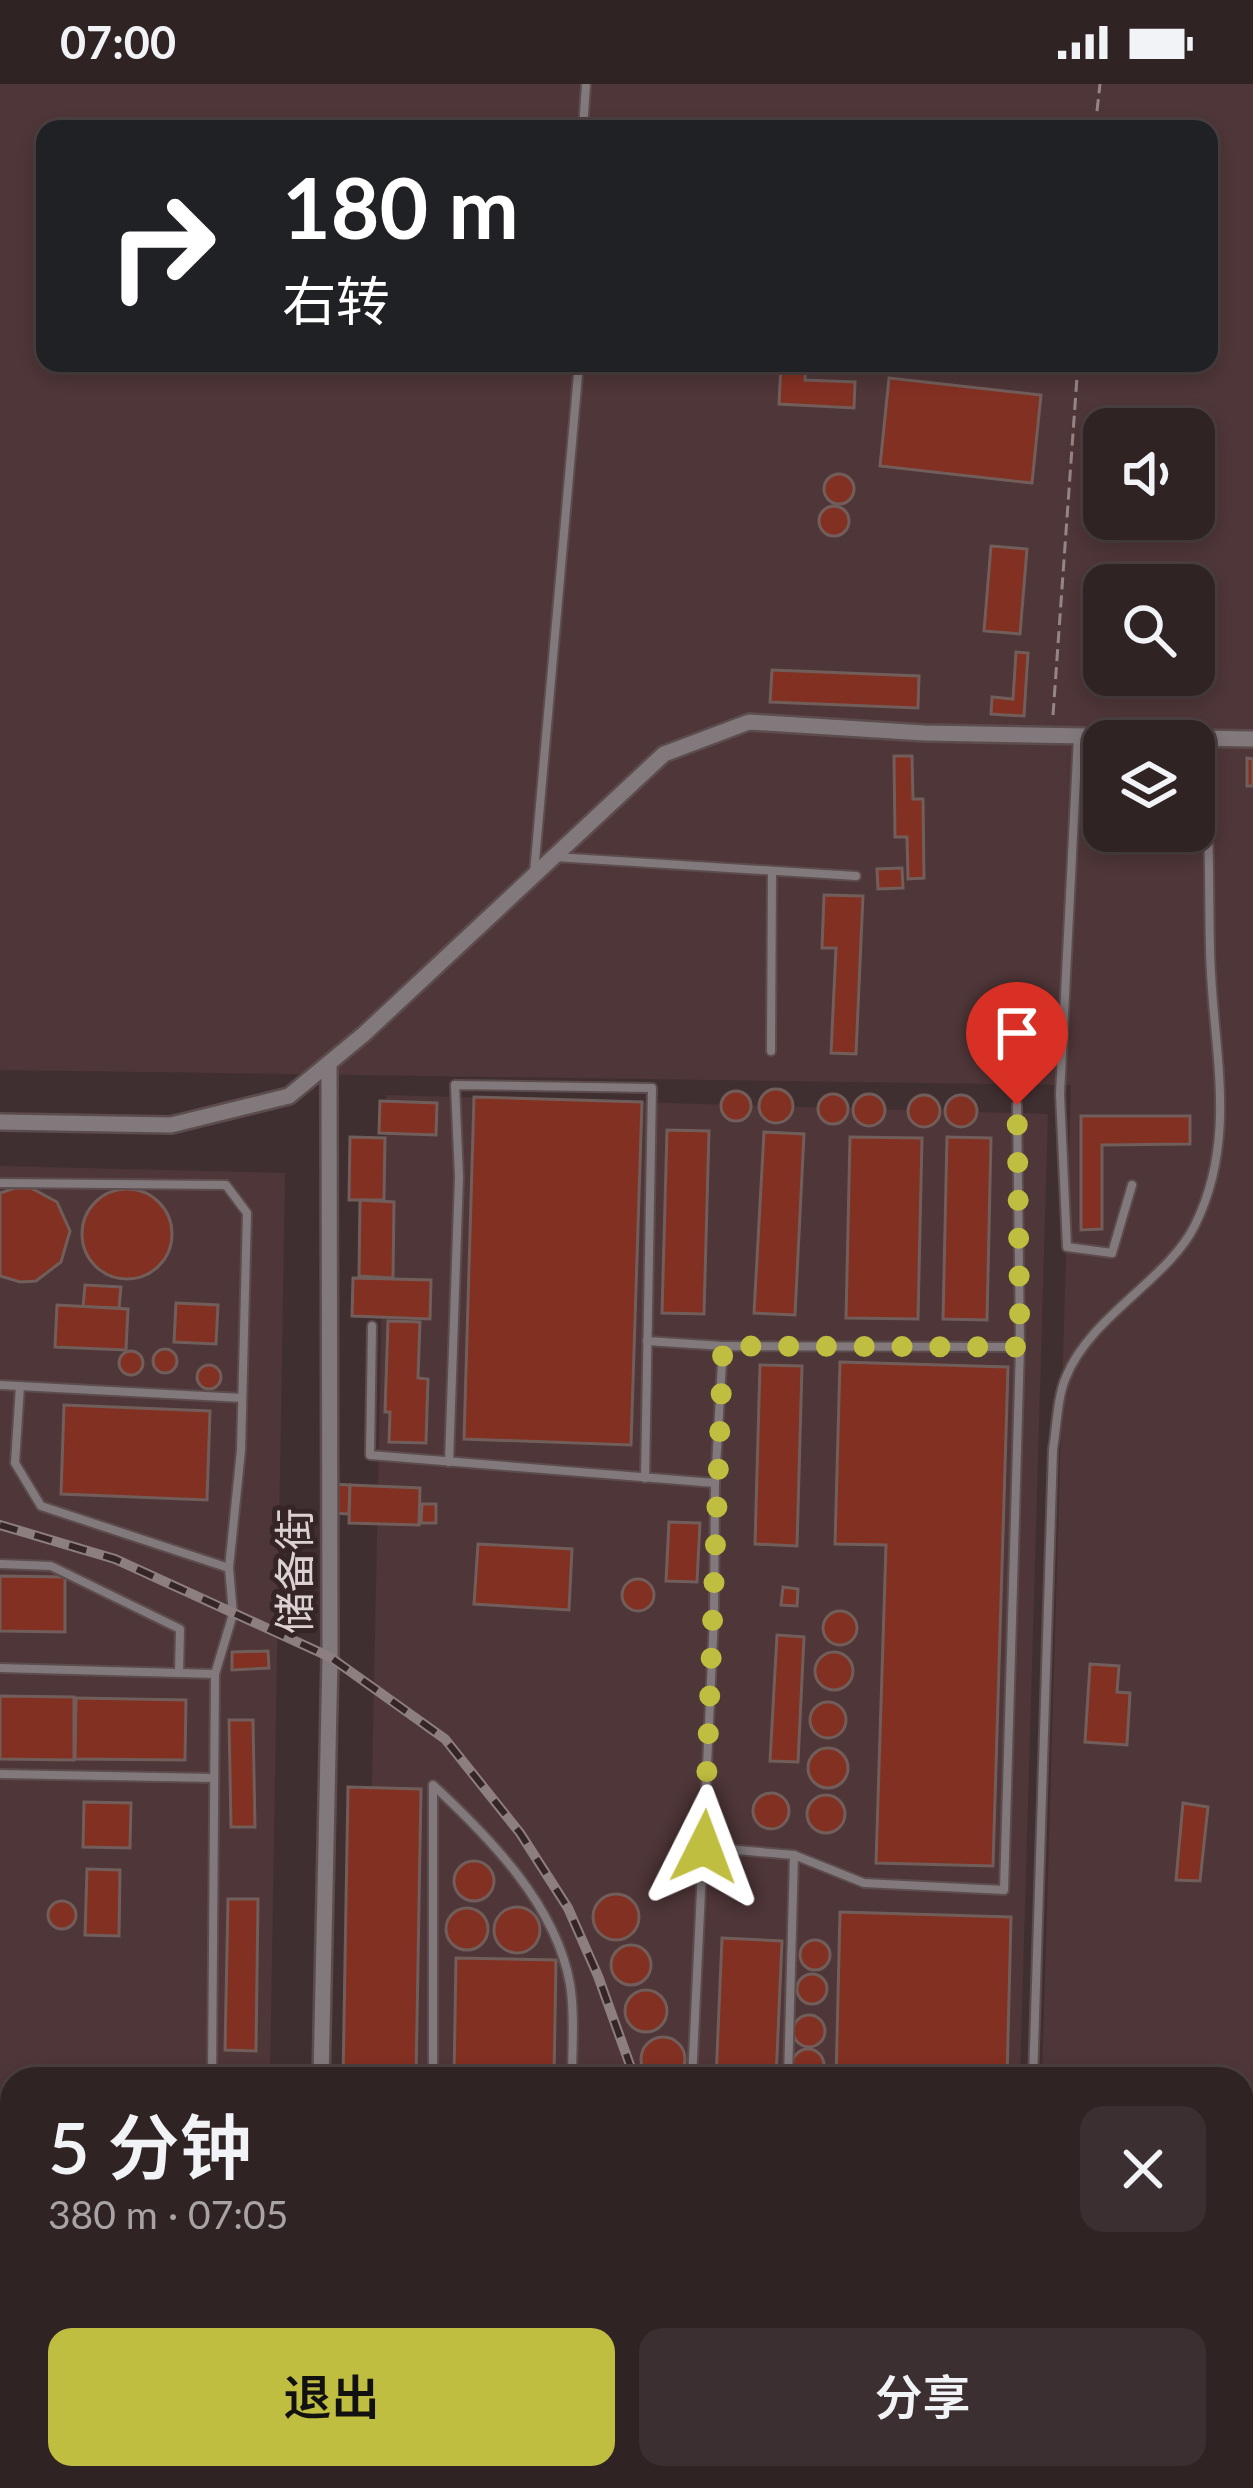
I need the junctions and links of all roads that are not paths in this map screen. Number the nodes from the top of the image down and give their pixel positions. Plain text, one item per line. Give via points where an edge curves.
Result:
1 (586, 84) edge
2 (584, 120) edge
3 (578, 372) edge
4 (1078, 735) junction
5 (1083, 735) edge
6 (1215, 738) edge
7 (1253, 739) edge
8 (1210, 852) edge
9 (554, 857) junction
10 (772, 872) junction
11 (534, 875) junction
12 (856, 876) dead end
13 (770, 1051) dead end
14 (329, 1063) junction
15 (1017, 1105) dead end
16 (0, 1122) edge
17 (0, 1183) edge
18 (1132, 1185) dead end
19 (372, 1326) dead end
20 (647, 1341) junction
21 (723, 1346) junction
22 (1020, 1347) junction
23 (0, 1385) edge
24 (20, 1386) junction
25 (242, 1398) junction
26 (0, 1462) edge
27 (449, 1462) junction
28 (15, 1463) junction
29 (645, 1478) junction
30 (716, 1483) junction
31 (0, 1564) edge
32 (229, 1568) junction
33 (0, 1668) edge
34 (179, 1673) junction
35 (215, 1674) junction
36 (0, 1774) edge
37 (214, 1778) junction
38 (704, 1847) junction
39 (794, 1855) junction
40 (212, 2067) edge
41 (321, 2067) edge
42 (433, 2067) edge
43 (572, 2067) edge
44 (693, 2067) edge
45 (788, 2067) edge
46 (1034, 2067) edge

1 - 2 lane
3 - 11 lane
4 - 5 street
4 - 9 street via 749,722 664,754
4 - 18 lane via 1060,1094 1067,1247 1112,1253
6 - 7 street
8 - 46 lane via 1223,1089 1212,1185 1193,1231 1099,1327 1066,1377 1053,1449
9 - 10 lane
9 - 11 street
10 - 12 lane
10 - 13 lane
11 - 14 street
14 - 16 street via 289,1096 171,1125
14 - 41 street, 储备街
15 - 22 lane
17 - 25 lane via 226,1185 247,1213
19 - 27 lane via 370,1455
20 - 21 lane
20 - 27 lane via 652,1088 455,1085
20 - 29 lane
21 - 22 lane
21 - 30 lane
22 - 39 lane via 1004,1890 865,1883
23 - 24 lane
24 - 25 lane
24 - 28 lane
25 - 32 lane
26 - 28 lane
27 - 29 lane
28 - 32 lane via 41,1505
29 - 30 lane
30 - 38 lane
31 - 34 lane via 51,1566 180,1629
32 - 35 lane via 233,1614
33 - 34 lane
34 - 35 lane
35 - 37 lane
36 - 37 lane
37 - 40 lane
38 - 39 lane
38 - 44 lane
39 - 45 lane
42 - 43 lane via 433,1785 541,1906 570,1983

